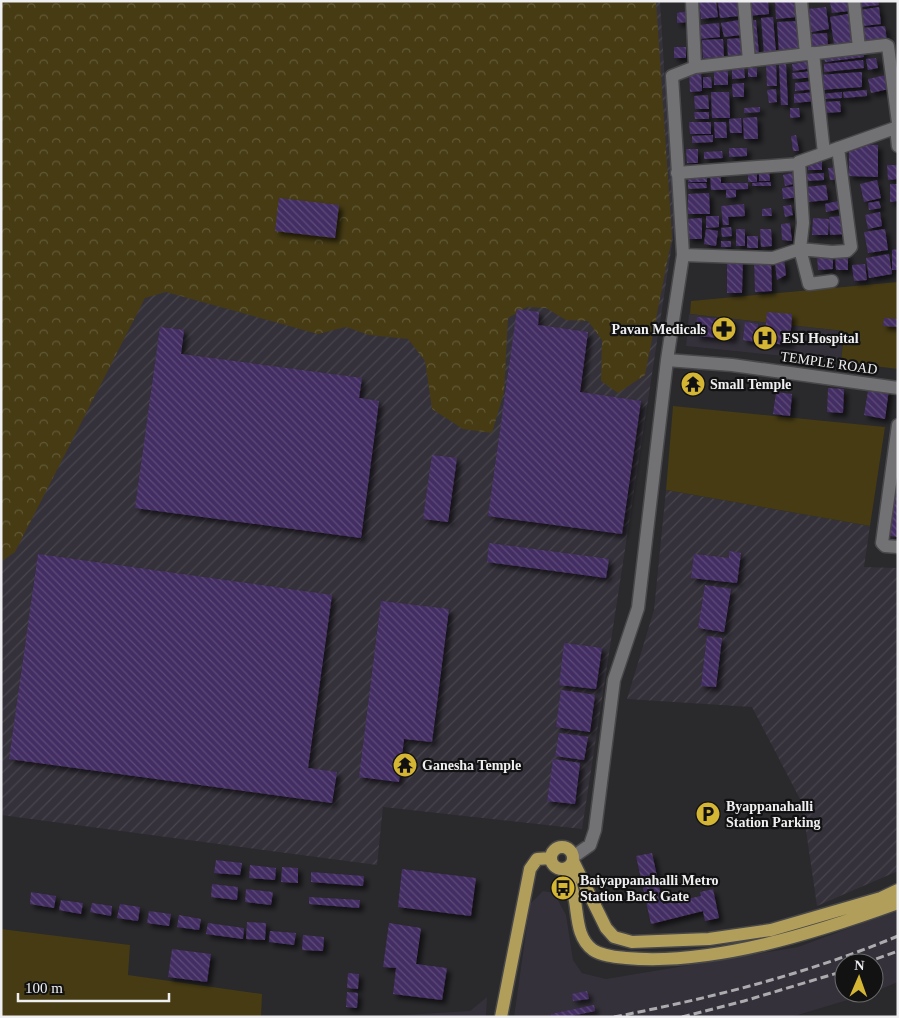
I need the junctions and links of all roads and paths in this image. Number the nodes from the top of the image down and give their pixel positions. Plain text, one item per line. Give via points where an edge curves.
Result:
1 (692, 1) edge
2 (744, 1) edge
3 (802, 1) edge
4 (854, 1) edge
5 (859, 48) junction
6 (809, 53) junction
7 (749, 60) junction
8 (695, 67) junction
9 (897, 126) edge
10 (898, 146) edge
11 (838, 148) junction
12 (824, 153) junction
13 (799, 164) junction
14 (677, 173) junction
15 (800, 249) junction
16 (683, 254) junction
17 (832, 281) dead end
18 (667, 360) junction
19 (898, 388) edge
20 (898, 425) edge
21 (898, 547) edge
22 (551, 858) junction
23 (570, 862) junction
24 (898, 890) edge
25 (898, 903) edge
26 (502, 1012) edge

1 - 8 street
2 - 7 street
3 - 6 street
4 - 5 street
5 - 6 street
5 - 9 street via 888,46
6 - 7 street
6 - 12 street
7 - 8 street
8 - 14 street via 672,76
9 - 10 street
9 - 11 street
11 - 12 street
11 - 15 street via 851,248 832,252
12 - 13 street via 803,159
13 - 14 street
13 - 15 street via 803,223
14 - 16 street
15 - 16 street via 773,258
15 - 17 street via 809,284
16 - 18 street
18 - 19 street, TEMPLE ROAD via 732,365
18 - 23 street via 638,608 614,680 592,838 590,845
20 - 21 street via 882,543
22 - 23 main road via 556,867
22 - 23 main road via 560,847 567,848
22 - 26 main road via 538,859 530,869
23 - 24 main road via 606,928 614,937 632,942 709,939 771,930 881,898
23 - 25 main road via 577,923 593,950 608,956 660,958 762,944 832,926

